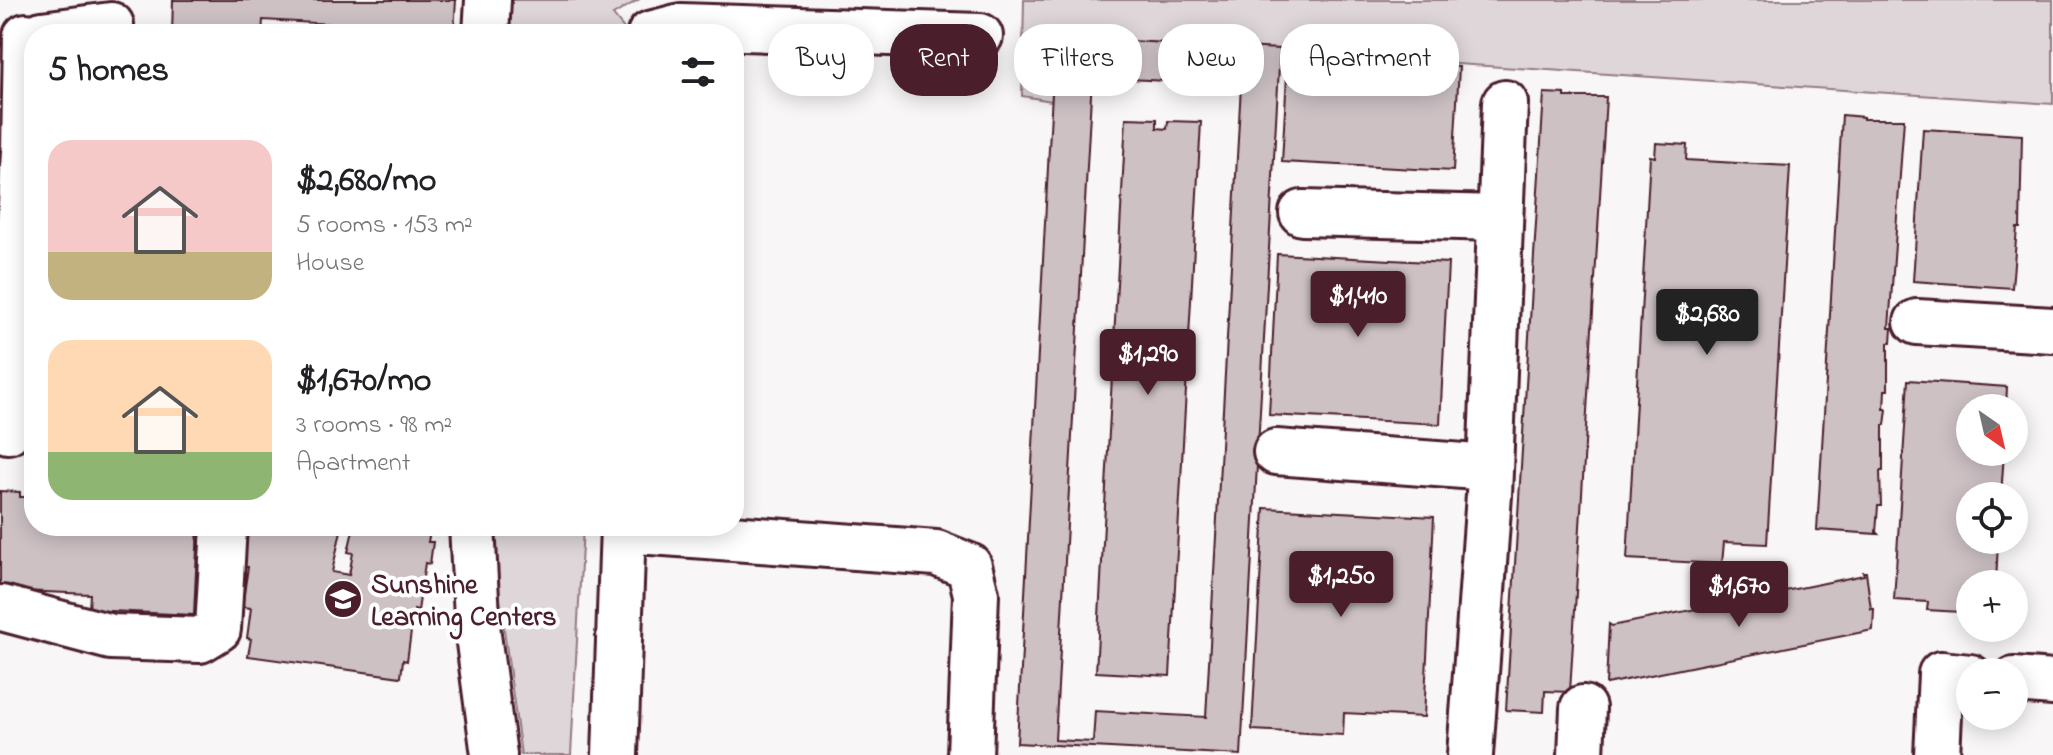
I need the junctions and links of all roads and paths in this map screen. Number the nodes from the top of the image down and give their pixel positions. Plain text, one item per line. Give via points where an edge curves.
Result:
1 (488, 0) edge
2 (113, 20) edge
3 (82, 24) edge
4 (487, 24) edge
5 (744, 28) edge
6 (890, 33) edge
7 (24, 88) edge
8 (1505, 103) dead end
9 (12, 151) edge
10 (1302, 213) dead end
11 (1500, 218) junction
12 (1917, 322) dead end
13 (2053, 330) edge
14 (14, 431) edge
15 (1276, 452) dead end
16 (1490, 468) junction
17 (223, 536) edge
18 (473, 536) edge
19 (623, 536) edge
20 (723, 536) edge
21 (2, 608) dead end
22 (1956, 676) edge
23 (2028, 681) edge
24 (2053, 683) edge
25 (1583, 708) dead end
26 (494, 755) edge
27 (615, 755) edge
28 (970, 755) edge
29 (1470, 755) edge
30 (1581, 755) edge
31 (1937, 755) edge

1 - 4 lane
2 - 3 lane
5 - 6 lane
7 - 9 lane
8 - 11 lane
9 - 14 lane
10 - 11 lane
11 - 16 lane
12 - 13 lane
15 - 16 lane
16 - 29 lane
17 - 21 lane via 218,629 200,640 111,637
18 - 26 lane via 478,635
19 - 27 lane
20 - 28 lane via 936,553 969,566 976,594
22 - 31 lane via 1941,674
23 - 24 lane
25 - 30 lane

